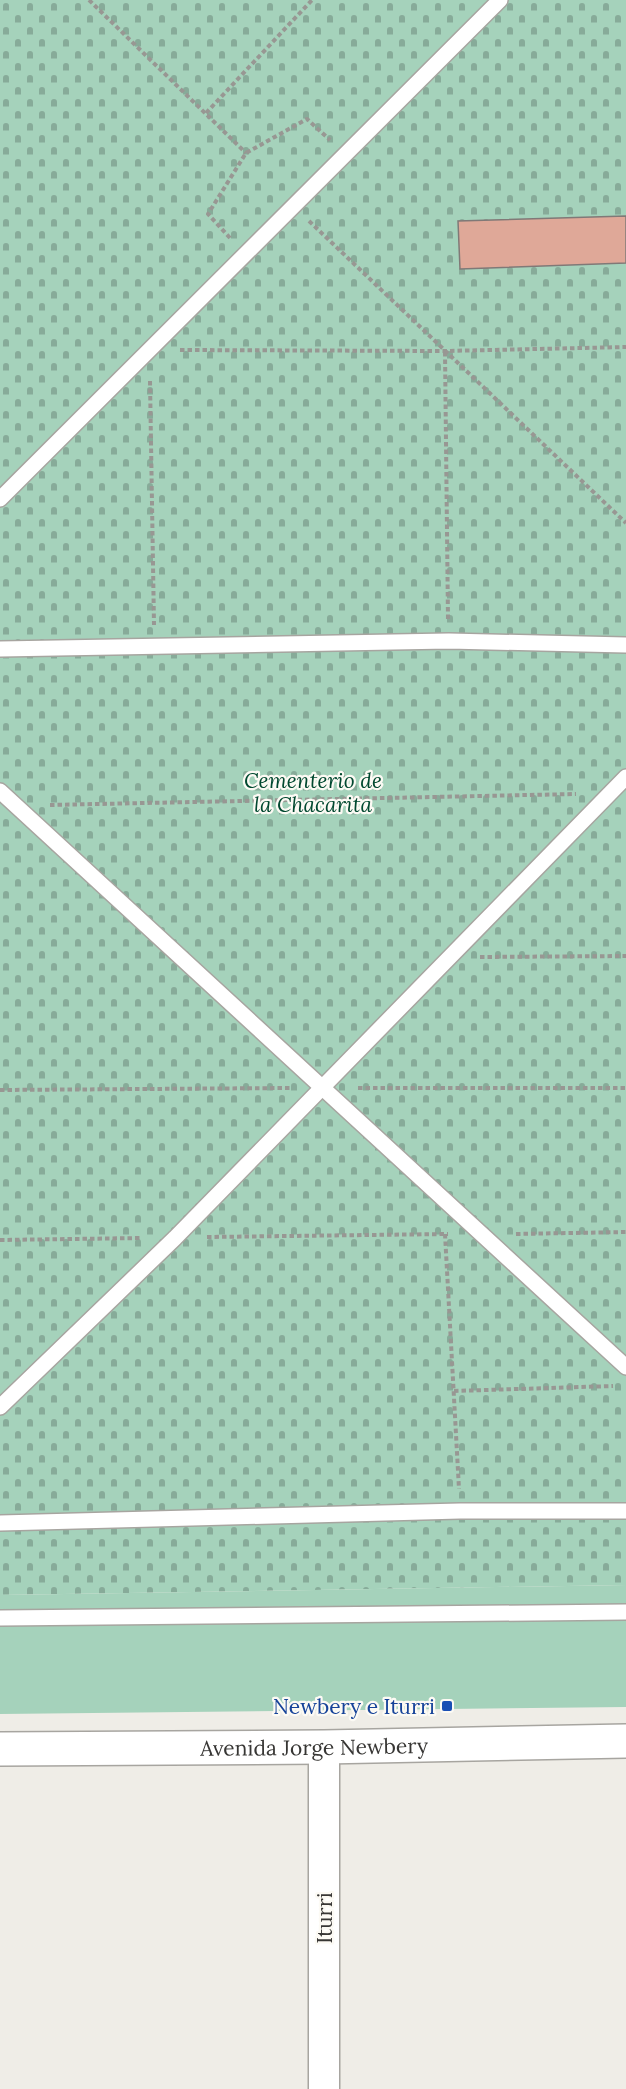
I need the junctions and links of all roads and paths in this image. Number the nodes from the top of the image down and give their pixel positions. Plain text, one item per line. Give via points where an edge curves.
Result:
1 (89, 0) edge
2 (312, 0) edge
3 (500, 0) edge
4 (206, 113) junction
5 (246, 153) junction
6 (344, 154) junction
7 (293, 206) junction
8 (244, 255) junction
9 (626, 347) edge
10 (149, 350) junction
11 (445, 351) junction
12 (0, 499) edge
13 (626, 523) edge
14 (449, 641) junction
15 (626, 645) edge
16 (155, 646) junction
17 (0, 649) edge
18 (626, 777) edge
19 (0, 791) edge
20 (609, 793) junction
21 (16, 806) junction
22 (626, 956) edge
23 (448, 958) junction
24 (323, 1088) junction
25 (626, 1232) edge
26 (445, 1234) junction
27 (481, 1235) junction
28 (175, 1238) junction
29 (0, 1240) edge
30 (626, 1367) edge
31 (615, 1386) dead end
32 (453, 1391) junction
33 (0, 1407) edge
34 (460, 1511) junction
35 (626, 1511) edge
36 (0, 1523) edge
37 (626, 1612) edge
38 (0, 1618) edge
39 (626, 1742) edge
40 (324, 1747) junction
41 (0, 1749) edge
42 (324, 2089) edge

1 - 4 path
2 - 4 path
3 - 6 lane
4 - 5 path
5 - 6 path via 307,119
5 - 8 path via 208,214
6 - 7 lane
7 - 8 lane
7 - 11 path
8 - 10 lane
9 - 11 path
10 - 11 path
10 - 12 lane
10 - 16 path
11 - 13 path
11 - 14 path
14 - 15 lane
14 - 16 lane
16 - 17 lane
18 - 20 lane
19 - 21 lane
20 - 21 path
20 - 23 lane
21 - 24 lane
22 - 23 path
23 - 24 lane
24 - 27 lane
24 - 28 lane
25 - 27 path
26 - 27 path
26 - 28 path
26 - 32 path
27 - 30 lane
28 - 29 path
28 - 33 lane
31 - 32 path
32 - 34 path
34 - 35 lane
34 - 36 lane
37 - 38 lane
39 - 40 main road, Avenida Jorge Newbery
40 - 41 main road, Avenida Jorge Newbery
40 - 42 street, Iturri

